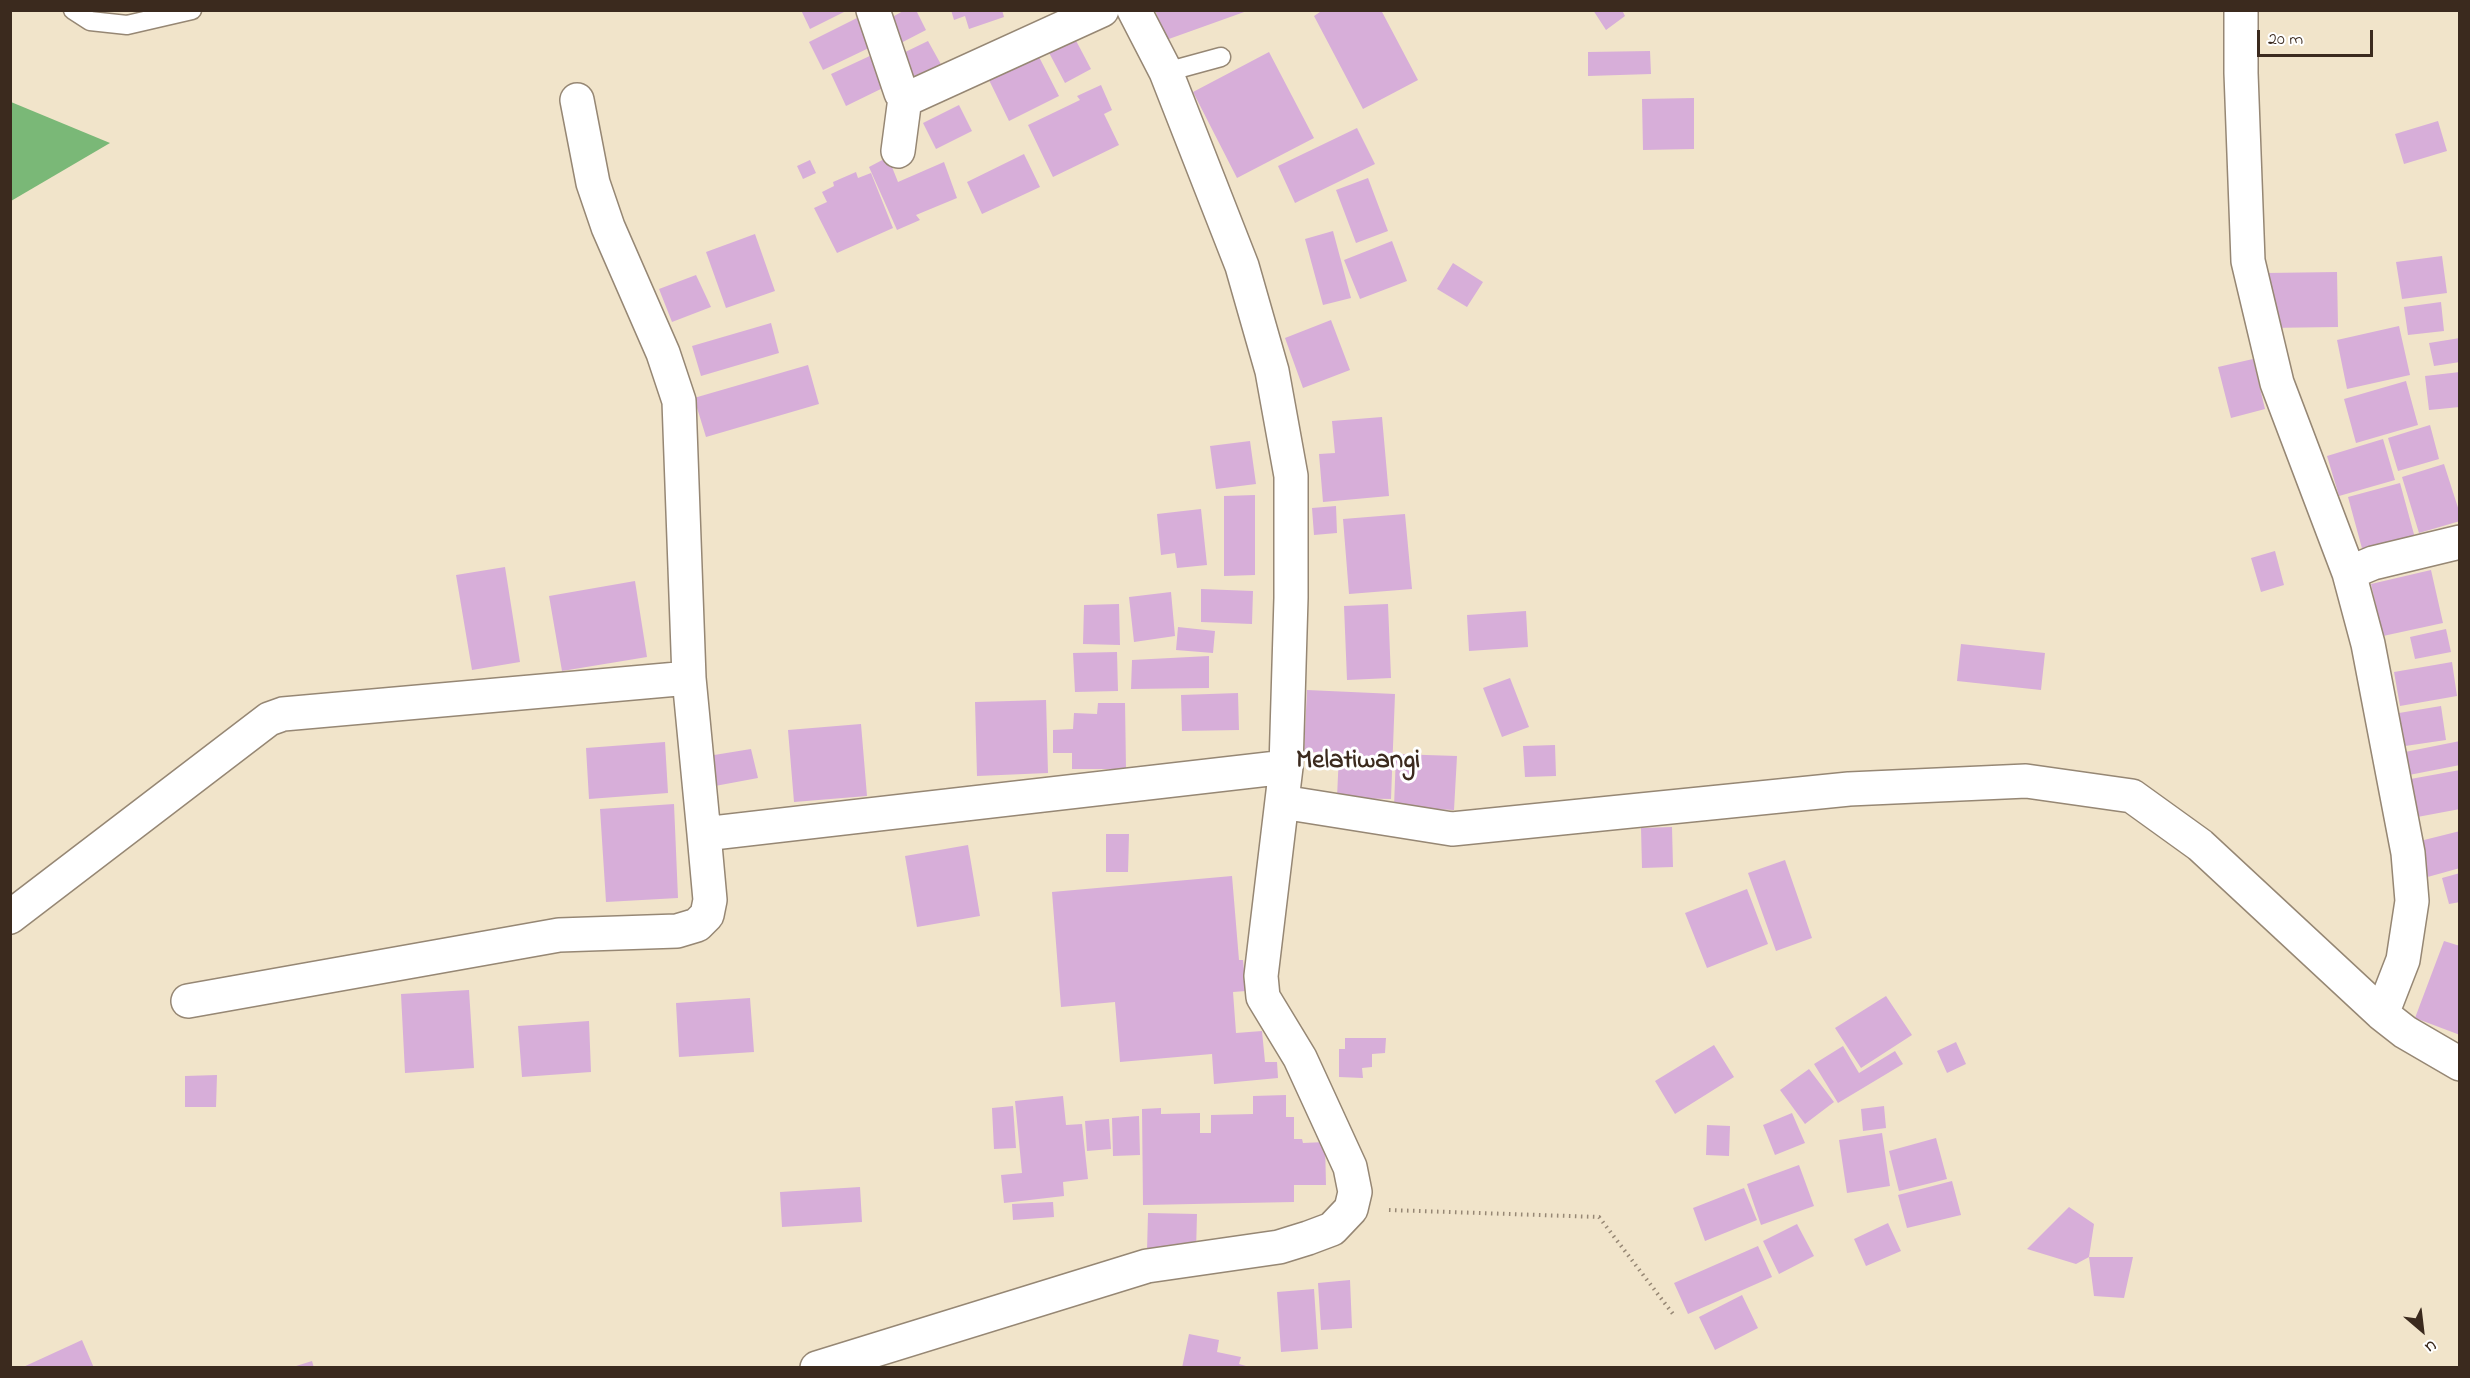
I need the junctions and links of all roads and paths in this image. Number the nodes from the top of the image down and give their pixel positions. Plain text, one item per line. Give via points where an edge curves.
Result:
1 (73, 10) edge
2 (192, 10) edge
3 (873, 10) edge
4 (1102, 10) edge
5 (1134, 10) edge
6 (2241, 10) edge
7 (1221, 57) dead end
8 (1166, 72) junction
9 (904, 98) junction
10 (578, 100) dead end
11 (898, 151) dead end
12 (2460, 542) edge
13 (2349, 573) junction
14 (688, 678) junction
15 (1286, 767) junction
16 (1282, 802) junction
17 (704, 834) junction
18 (10, 917) edge
19 (188, 1001) dead end
20 (2382, 1014) junction
21 (2460, 1064) edge
22 (1351, 1209) junction
23 (1672, 1314) dead end
24 (817, 1368) edge

1 - 2 lane via 90,21 127,25
3 - 9 street
4 - 9 street via 916,97
5 - 8 street
6 - 13 street via 2248,261 2277,383
7 - 8 lane
8 - 15 street via 1242,266 1272,371 1291,476
9 - 11 street
10 - 14 street via 593,183 679,401
12 - 13 street via 2373,563
13 - 20 street via 2368,644 2408,853 2412,901 2403,960
14 - 17 street
14 - 18 street via 283,714 269,719
15 - 16 street
15 - 17 street
16 - 20 street via 1452,829 1873,788 2026,781 2132,796 2200,845
16 - 22 street via 1261,976 1263,997 1300,1058 1350,1167 1356,1192
17 - 19 street via 710,900 707,915 697,925 677,931 559,935
20 - 21 street
22 - 23 path via 1599,1217
22 - 24 street via 1332,1229 1279,1247 1147,1266

